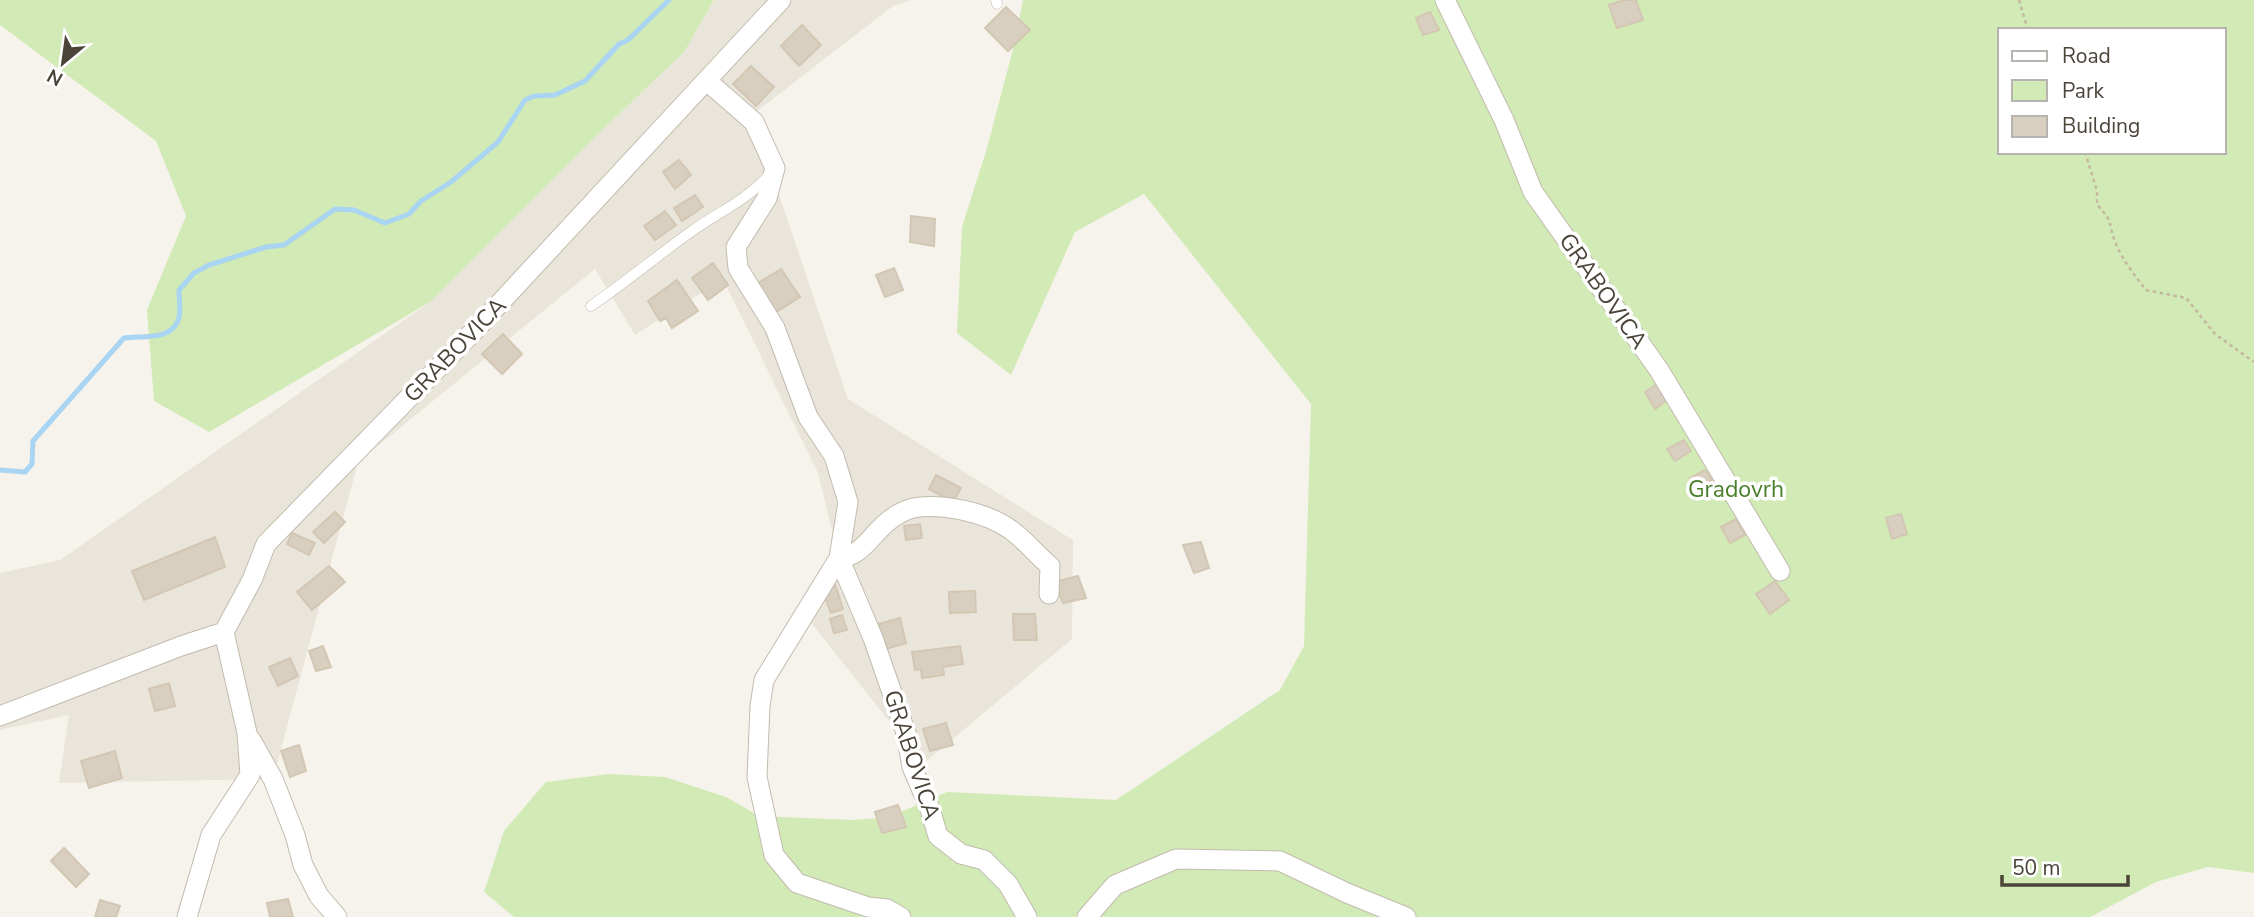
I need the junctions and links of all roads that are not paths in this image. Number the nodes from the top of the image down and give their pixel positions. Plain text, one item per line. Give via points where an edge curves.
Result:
1 (781, 0) edge
2 (1445, 0) edge
3 (708, 81) junction
4 (775, 168) junction
5 (591, 306) dead end
6 (839, 558) junction
7 (1780, 571) dead end
8 (1049, 594) dead end
9 (224, 632) junction
10 (0, 716) edge
11 (247, 733) junction
12 (871, 912) edge
13 (187, 917) edge
14 (337, 917) edge
15 (901, 917) edge
16 (1027, 917) edge
17 (1087, 917) edge
18 (1406, 917) edge

1 - 3 street, GRABOVICA
2 - 7 street, GRABOVICA via 1504,120 1533,192 1660,370
3 - 4 street via 754,122
3 - 9 street, GRABOVICA via 266,544
4 - 5 lane via 755,190
4 - 6 street via 767,198 736,247 738,268 775,328 808,417 834,456 848,502
6 - 8 street via 862,548 886,522 910,509 978,513 1010,529 1051,566
6 - 12 street via 764,680 757,777 774,855 797,884
6 - 16 street, GRABOVICA via 873,638 938,836 961,854 984,860 1009,884
9 - 10 street
9 - 11 street
11 - 13 street via 250,775 211,835
11 - 14 street via 273,779 303,865 319,896
12 - 15 street via 887,909
17 - 18 street via 1115,885 1176,859 1280,861

